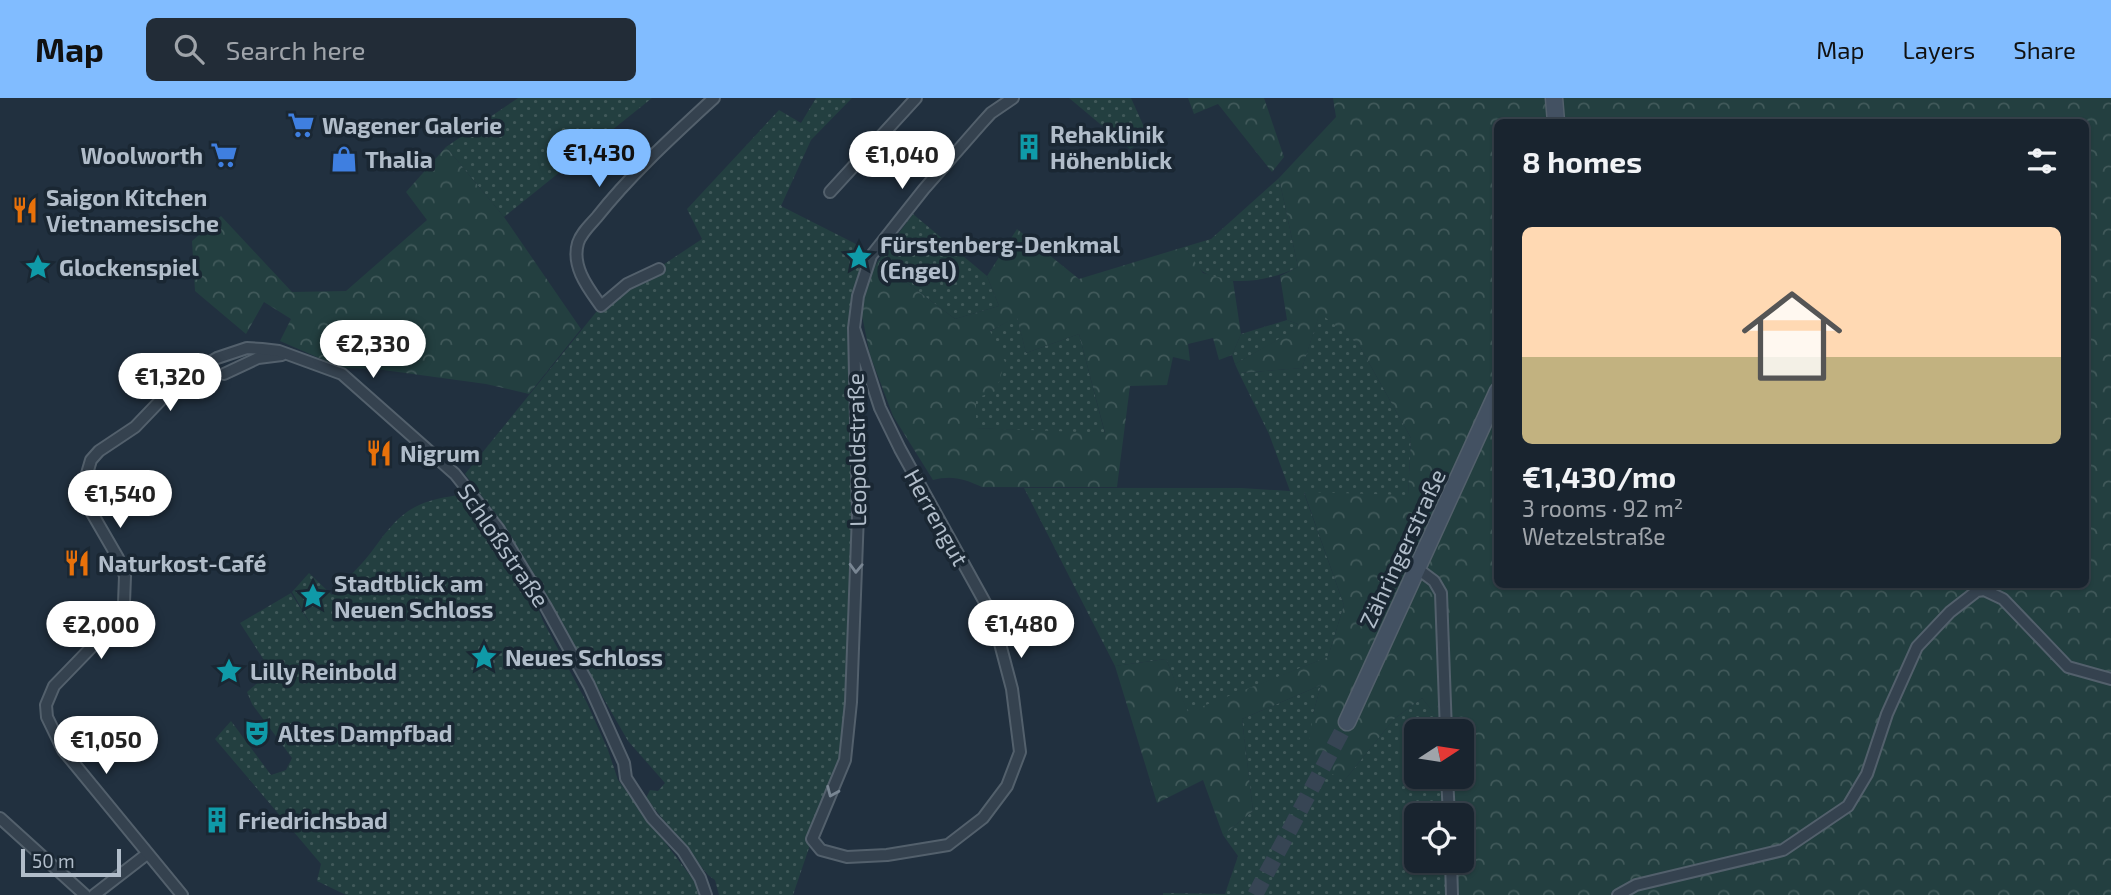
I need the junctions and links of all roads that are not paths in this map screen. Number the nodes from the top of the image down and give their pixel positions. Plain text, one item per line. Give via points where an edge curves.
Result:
1 (714, 98) edge
2 (916, 98) edge
3 (1013, 98) edge
4 (1553, 98) edge
5 (1556, 119) edge
6 (830, 192) dead end
7 (659, 269) dead end
8 (853, 328) junction
9 (288, 354) junction
10 (224, 374) dead end
11 (1494, 400) edge
12 (1418, 569) junction
13 (2111, 679) edge
14 (1446, 719) edge
15 (1347, 722) tunnel mouth
16 (0, 818) edge
17 (821, 850) joint
18 (147, 854) junction
19 (1451, 873) edge
20 (85, 895) edge
21 (94, 895) edge
22 (182, 895) edge
23 (706, 895) edge
24 (1452, 895) edge
25 (1618, 895) edge

1 - 7 street via 608,202 578,244 583,281 601,306 627,284
2 - 6 street
3 - 8 street, Leopoldstraße via 981,124 871,256
4 - 5 main road
8 -> 17 street, Leopoldstraße via 859,514 851,702 845,760 812,839
8 - 17 street, Herrengut via 880,408 993,617 1012,689 1020,752 1007,786 983,818 948,845 874,856 847,857
9 - 10 street via 258,358
9 - 18 street, Schloßstraße via 247,348 217,358 181,379 135,427 91,460 81,494 118,558 125,576 124,603 114,624 54,686 46,705 47,717 64,750
9 - 23 street, Schloßstraße via 342,374 455,474 486,512 508,542 589,685 624,763 626,778 652,818 683,851
11 - 12 main road, Zähringerstraße
12 - 14 street via 1441,593
12 - 15 main road, Zähringerstraße
13 - 25 street via 2068,667 2003,599 1977,591 1917,647 1867,774 1848,806 1783,850 1636,885
16 - 20 street
18 - 21 street
18 - 22 street
19 - 24 street

